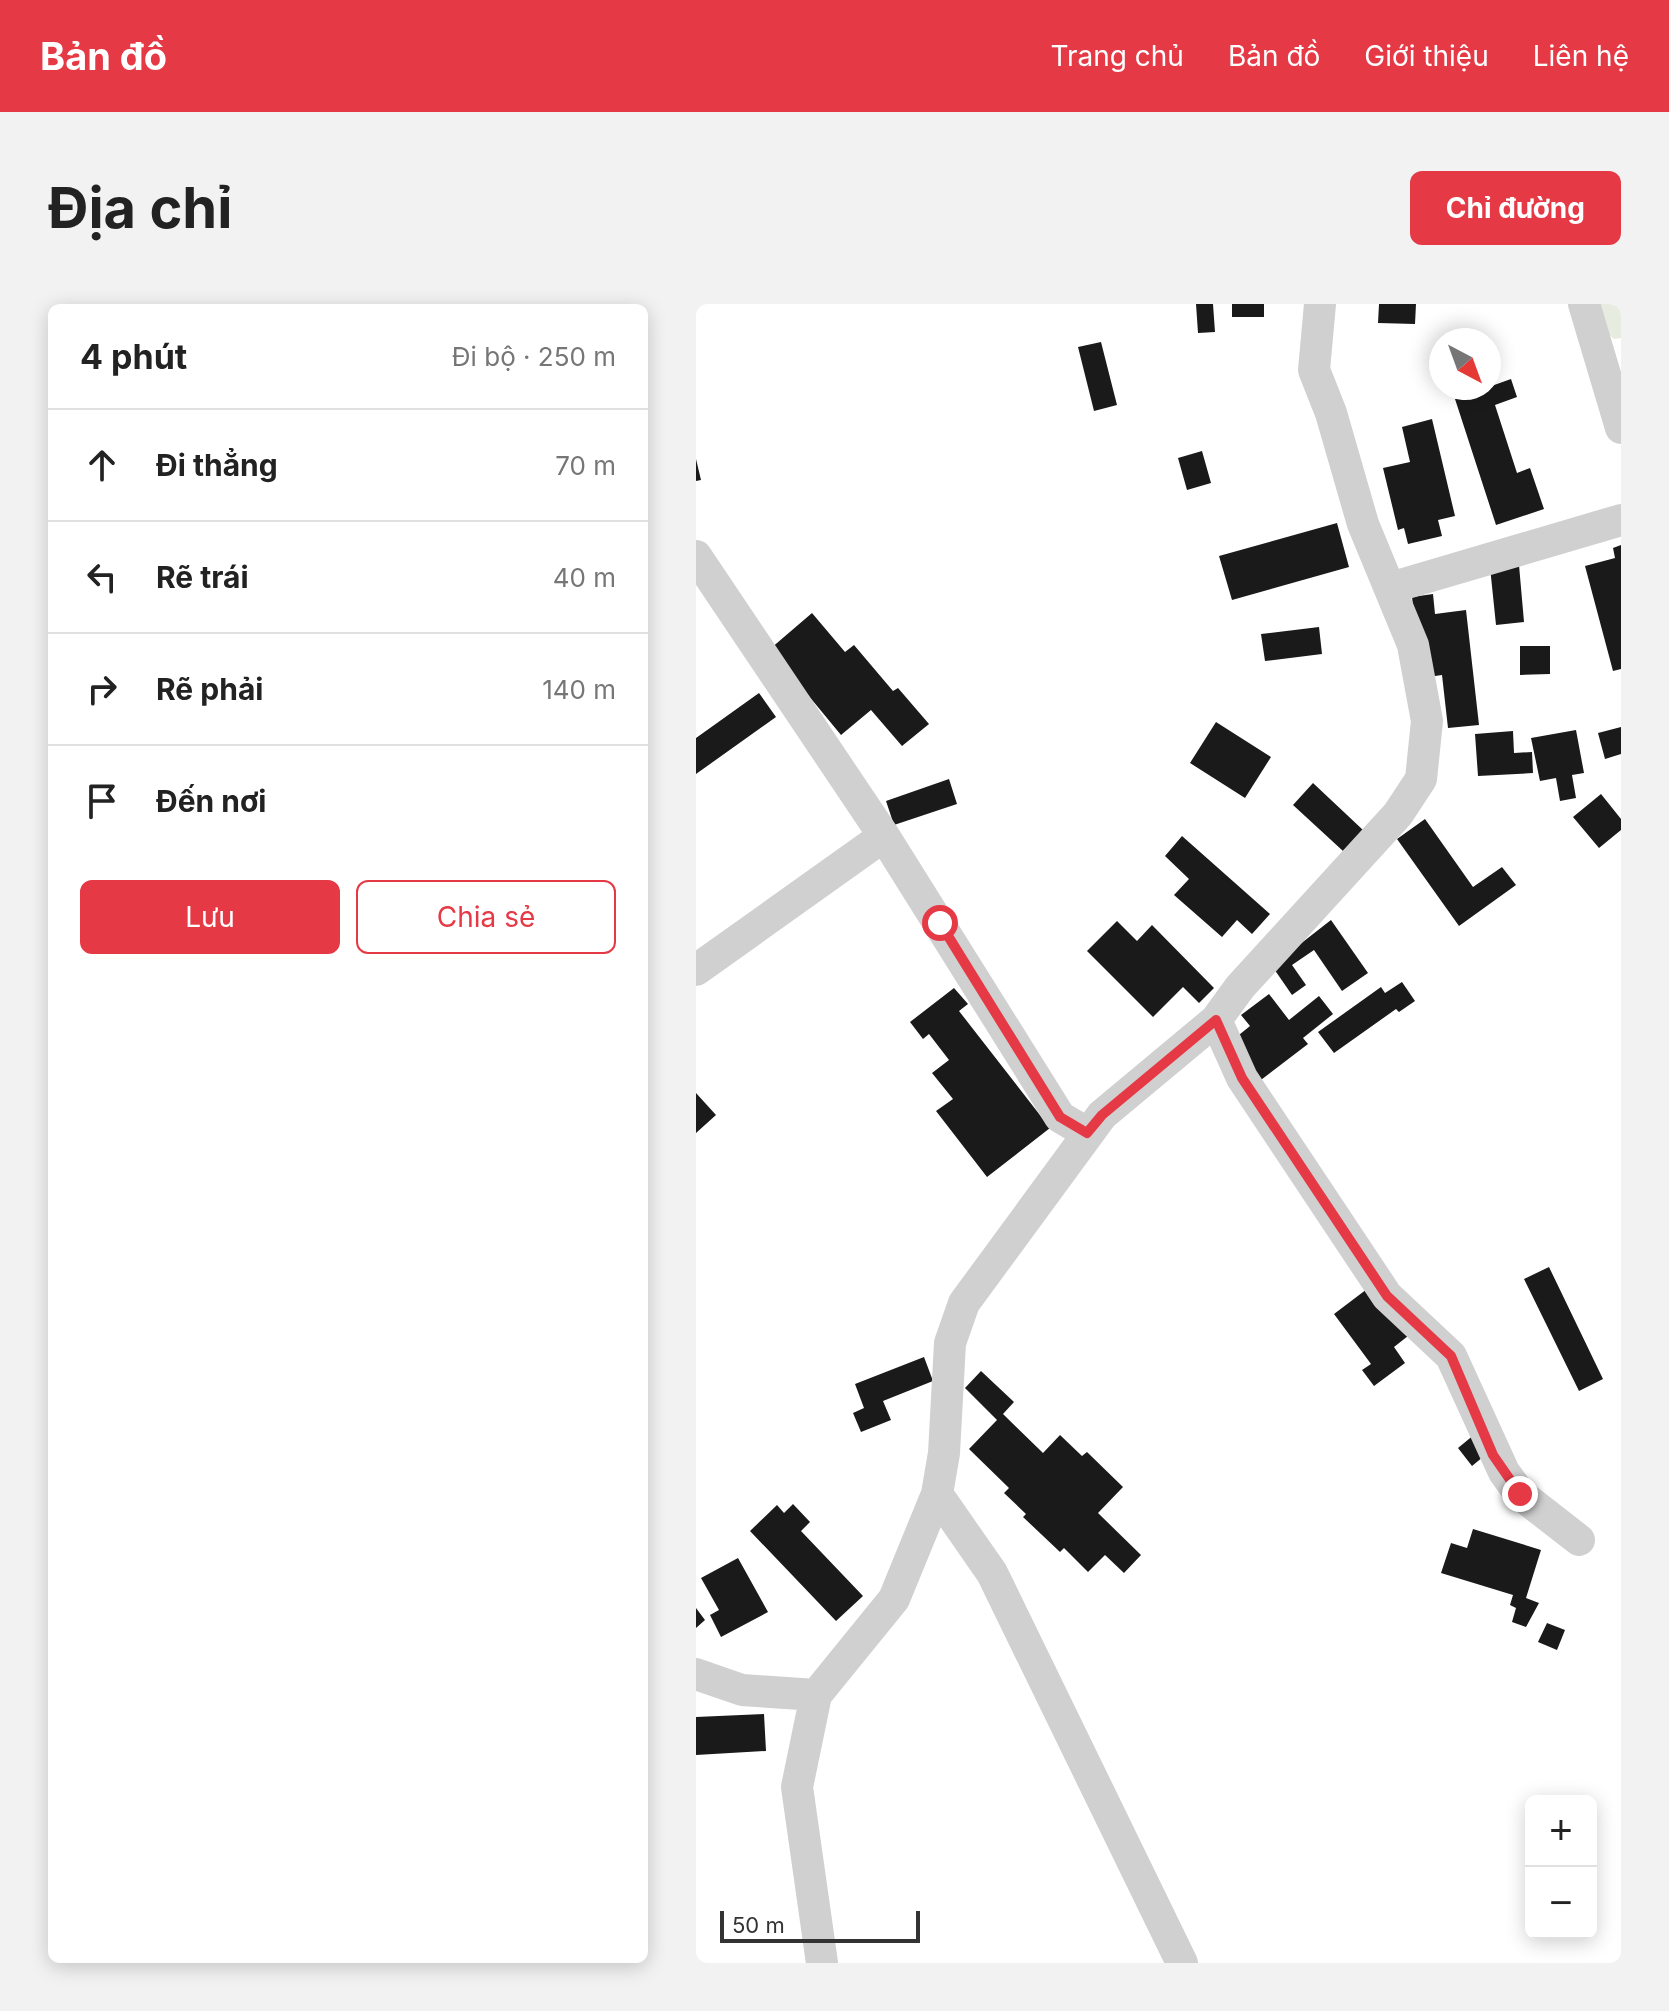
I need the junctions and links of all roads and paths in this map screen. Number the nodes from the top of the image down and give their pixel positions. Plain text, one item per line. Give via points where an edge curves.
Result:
1 (1320, 304) edge
2 (1584, 304) edge
3 (1621, 428) edge
4 (1621, 520) edge
5 (696, 556) edge
6 (1390, 588) junction
7 (884, 836) junction
8 (696, 970) edge
9 (1216, 1020) junction
10 (1087, 1133) junction
11 (937, 1494) junction
12 (1579, 1540) dead end
13 (696, 1674) edge
14 (816, 1695) junction
15 (822, 1963) edge
16 (1182, 1963) edge

1 - 6 street via 1314,370 1363,524
2 - 3 street
4 - 6 street
5 - 7 street
6 - 9 street via 1413,645 1427,721 1421,779 1398,814
7 - 8 street
7 - 10 street via 1060,1117
9 - 10 street
9 - 12 street via 1242,1078 1387,1296 1451,1356 1504,1472 1520,1494
10 - 11 street via 964,1303 950,1343
11 - 14 street via 894,1599
11 - 16 street via 992,1573
13 - 14 street via 742,1690
14 - 15 street via 797,1787

